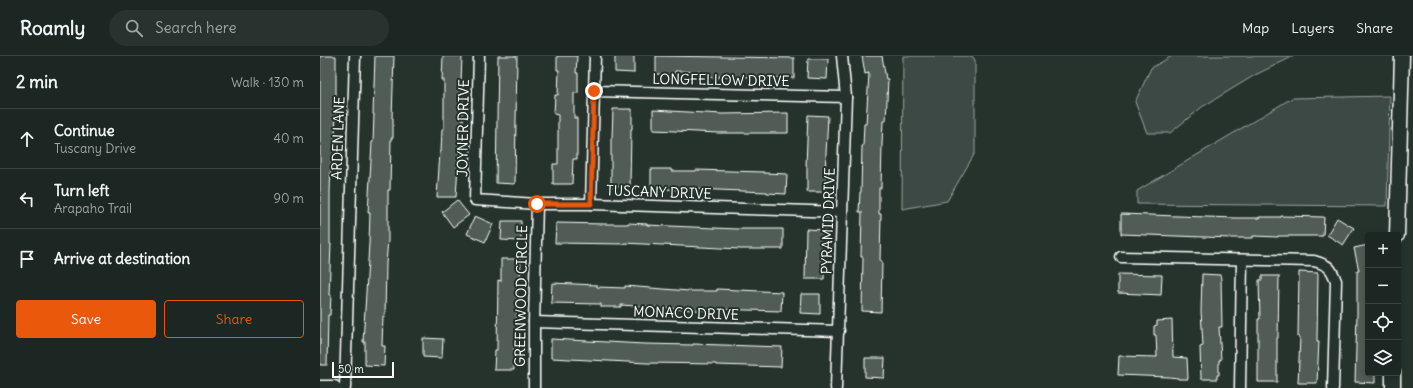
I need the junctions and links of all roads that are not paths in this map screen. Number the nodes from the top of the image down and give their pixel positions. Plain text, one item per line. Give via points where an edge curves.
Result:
1 (355, 56) edge
2 (479, 56) edge
3 (596, 56) edge
4 (842, 56) edge
5 (1402, 56) edge
6 (594, 91) junction
7 (846, 97) junction
8 (475, 200) joint
9 (537, 204) junction
10 (591, 204) junction
11 (841, 212) junction
12 (1397, 232) edge
13 (1121, 257) dead end
14 (1242, 260) junction
15 (534, 322) junction
16 (839, 331) junction
17 (1393, 376) edge
18 (320, 388) edge
19 (334, 388) edge
20 (345, 388) edge
21 (534, 388) edge
22 (836, 388) edge
23 (1240, 388) edge
24 (1333, 388) edge
25 (1393, 388) edge

1 - 20 street, ARDEN LANE
2 - 8 street, JOYNER DRIVE
3 - 6 street
4 - 7 street, PYRAMID DRIVE
5 - 12 street
6 - 7 street, LONGFELLOW DRIVE
6 - 10 street
7 - 11 street, PYRAMID DRIVE
8 - 9 street, TUSCANY DRIVE
9 - 10 street, TUSCANY DRIVE
9 - 15 street, GREENWOOD CIRCLE
10 - 11 street, TUSCANY DRIVE
11 - 16 street, PYRAMID DRIVE
13 - 14 street
14 - 23 street
14 - 24 street via 1314,262 1324,264 1332,270 1336,281
15 - 16 street, MONACO DRIVE
15 - 21 street, GREENWOOD CIRCLE
16 - 22 street, PYRAMID DRIVE
17 - 25 street
18 - 19 street

